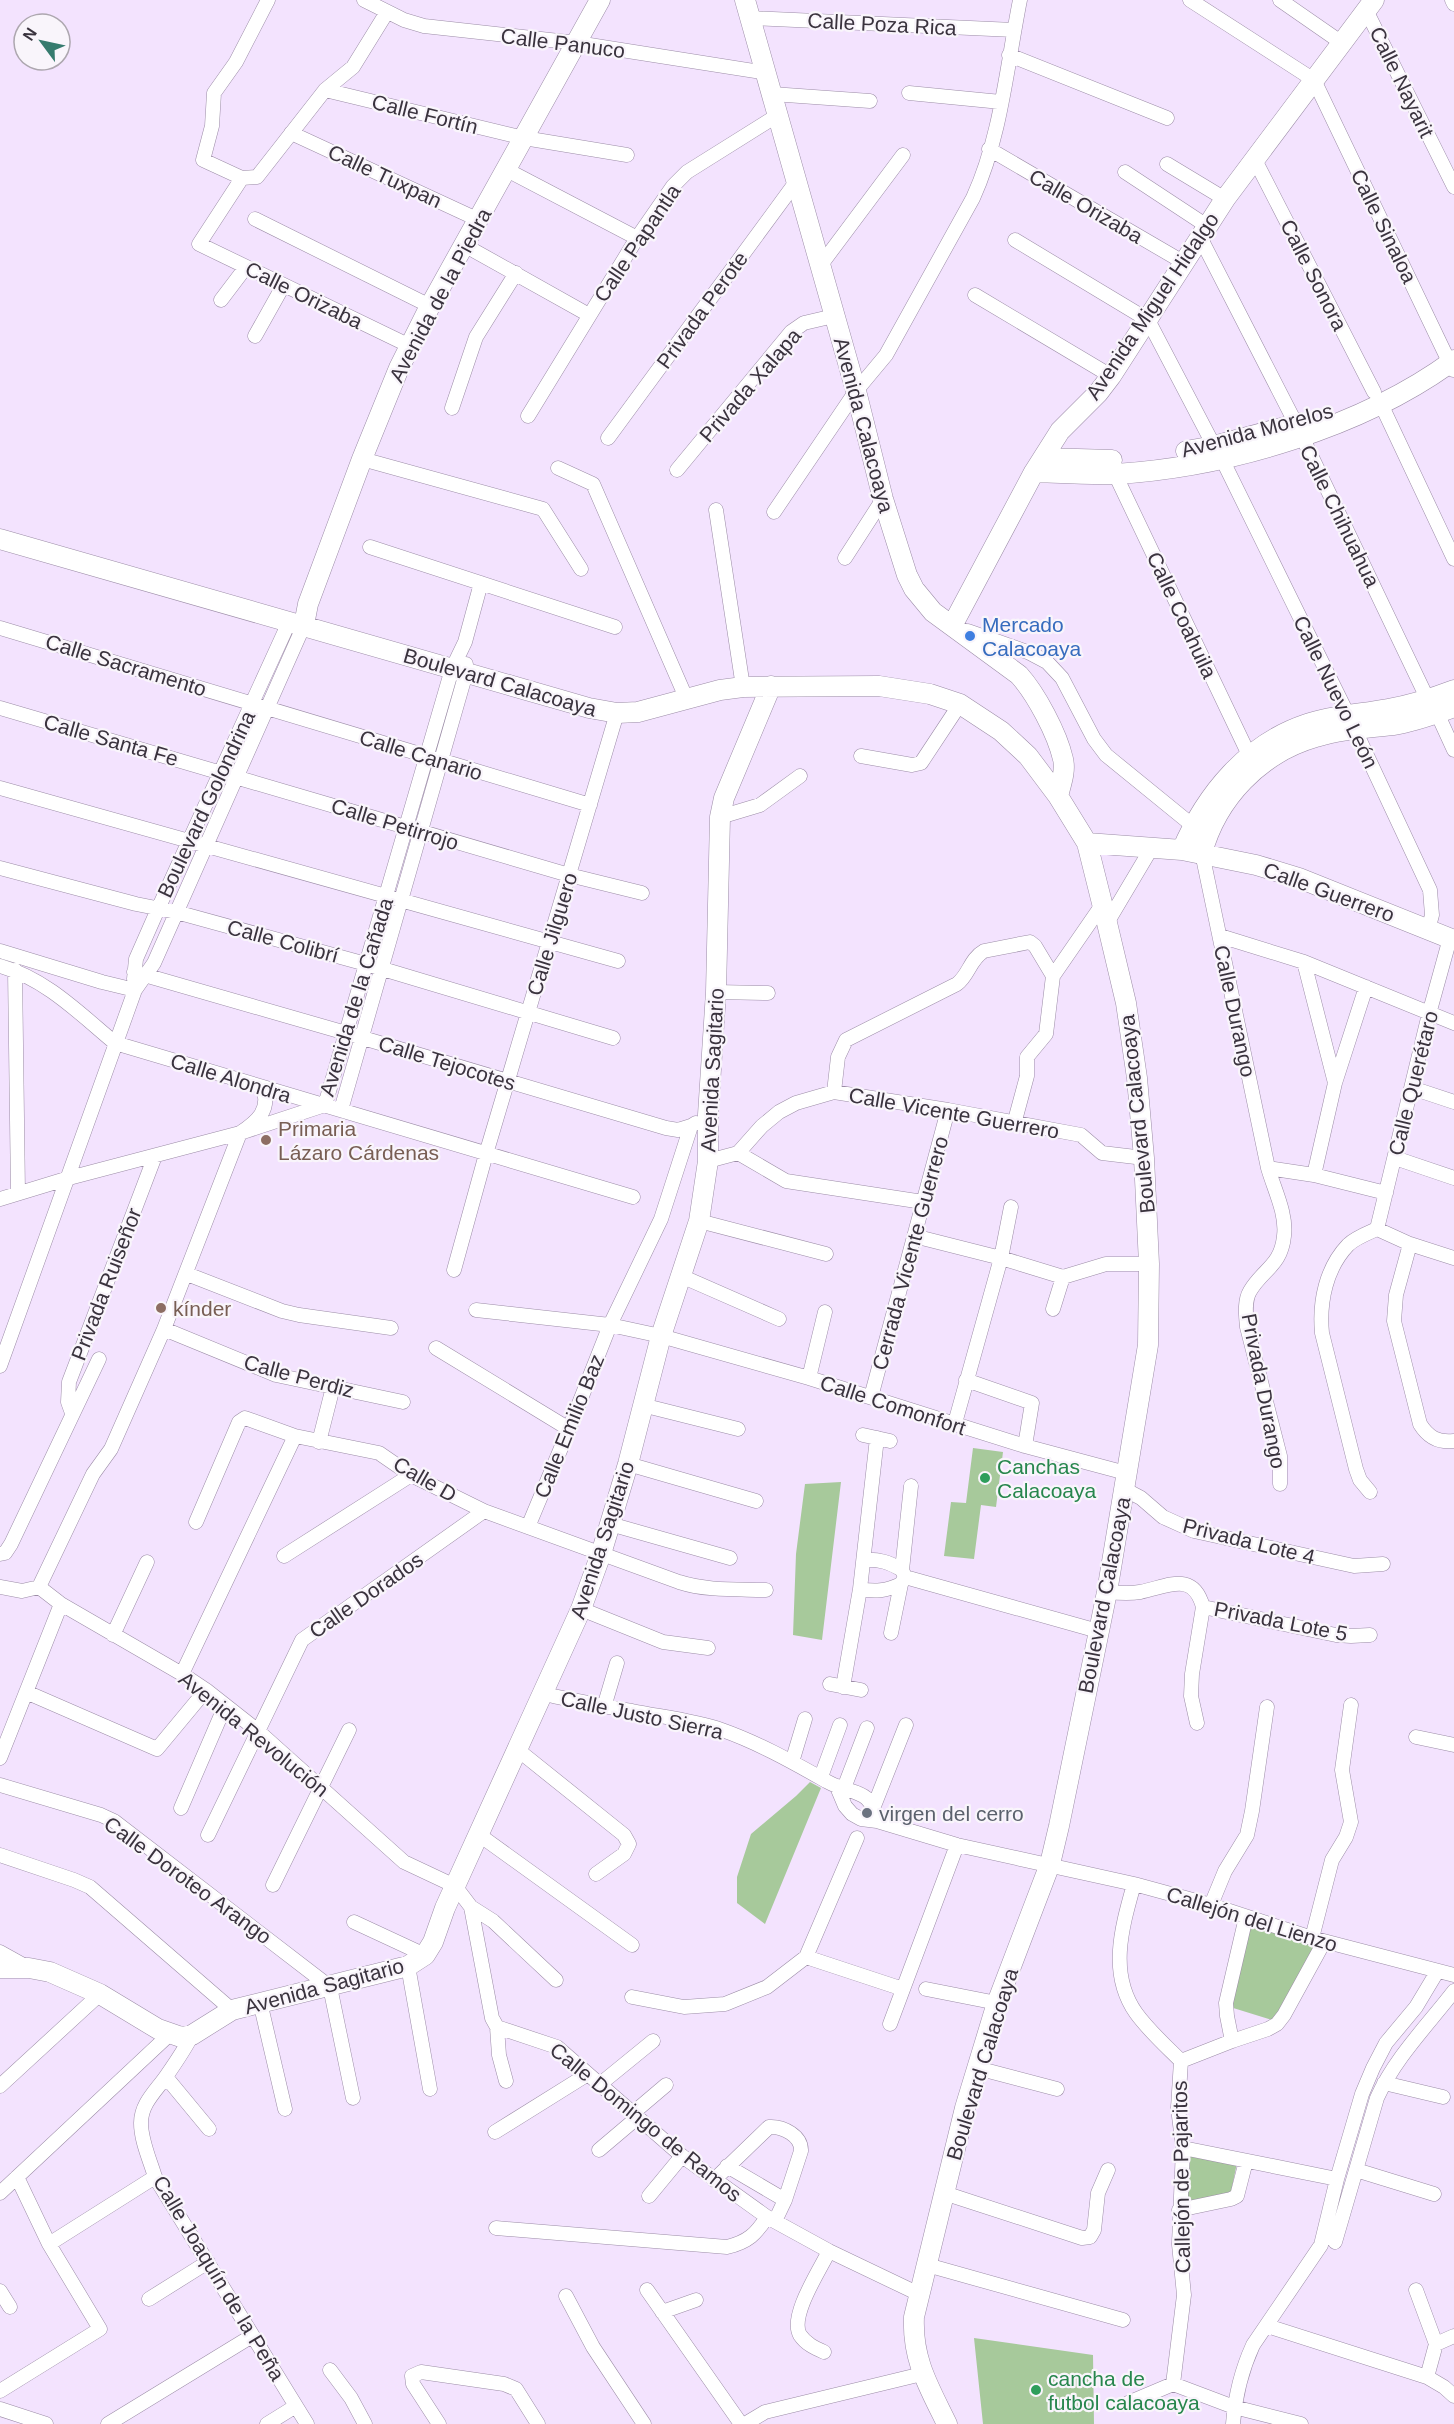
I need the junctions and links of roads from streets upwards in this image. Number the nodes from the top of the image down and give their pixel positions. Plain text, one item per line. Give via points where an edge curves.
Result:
1 (268, 0) edge
2 (364, 0) edge
3 (600, 0) edge
4 (1020, 0) edge
5 (1190, 0) edge
6 (1280, 0) edge
7 (1370, 5) edge
8 (748, 9) edge
9 (387, 12) junction
10 (1014, 30) junction
11 (577, 43) junction
12 (1342, 43) junction
13 (1009, 55) junction
14 (767, 73) junction
15 (1314, 80) junction
16 (325, 90) junction
17 (909, 93) dead end
18 (772, 94) junction
19 (870, 101) dead end
20 (1001, 102) junction
21 (778, 114) junction
22 (1167, 118) dead end
23 (291, 133) junction
24 (524, 138) junction
25 (989, 149) junction
26 (627, 154) dead end
27 (903, 155) dead end
28 (1254, 158) junction
29 (1167, 164) dead end
30 (507, 170) junction
31 (1125, 172) dead end
32 (242, 178) junction
33 (796, 182) junction
34 (1454, 187) edge
35 (1225, 199) junction
36 (255, 219) dead end
37 (479, 220) junction
38 (1203, 231) junction
39 (637, 238) junction
40 (1015, 240) dead end
41 (464, 245) junction
42 (1183, 262) junction
43 (820, 266) junction
44 (246, 267) junction
45 (516, 273) junction
46 (283, 286) junction
47 (975, 295) dead end
48 (221, 300) dead end
49 (430, 306) junction
50 (589, 315) junction
51 (834, 316) junction
52 (1148, 320) junction
53 (255, 336) dead end
54 (410, 346) junction
55 (1451, 358) edge
56 (1111, 376) junction
57 (856, 391) junction
58 (1378, 398) junction
59 (453, 408) dead end
60 (528, 416) dead end
61 (1299, 430) junction
62 (608, 438) dead end
63 (1218, 452) junction
64 (362, 459) junction
65 (1039, 465) junction
66 (558, 468) dead end
67 (677, 470) dead end
68 (1115, 474) junction
69 (884, 499) junction
70 (716, 510) dead end
71 (774, 512) dead end
72 (0, 539) edge
73 (370, 548) dead end
74 (845, 558) dead end
75 (1454, 558) edge
76 (581, 569) dead end
77 (481, 583) junction
78 (297, 623) junction
79 (952, 626) junction
80 (615, 627) dead end
81 (0, 628) edge
82 (459, 671) junction
83 (771, 686) junction
84 (743, 687) junction
85 (1454, 690) edge
86 (687, 700) junction
87 (253, 703) junction
88 (960, 704) junction
89 (1440, 707) edge
90 (0, 708) edge
91 (269, 708) junction
92 (617, 713) junction
93 (1351, 722) junction
94 (1454, 750) edge
95 (1249, 755) junction
96 (861, 756) dead end
97 (426, 757) junction
98 (441, 761) junction
99 (221, 771) junction
100 (237, 776) junction
101 (800, 776) dead end
102 (0, 788) edge
103 (1058, 796) junction
104 (590, 805) junction
105 (720, 817) junction
106 (1192, 825) junction
107 (405, 828) junction
108 (420, 832) junction
109 (189, 840) junction
110 (1087, 843) junction
111 (207, 844) junction
112 (1151, 849) junction
113 (1182, 850) junction
114 (1202, 853) junction
115 (0, 868) edge
116 (569, 875) junction
117 (642, 893) dead end
118 (386, 894) junction
119 (401, 899) junction
120 (158, 909) junction
121 (176, 912) junction
122 (1104, 914) junction
123 (1428, 930) junction
124 (1220, 936) junction
125 (1452, 939) edge
126 (549, 942) junction
127 (0, 951) edge
128 (618, 961) dead end
129 (1304, 962) junction
130 (366, 964) junction
131 (0, 966) edge
132 (381, 969) junction
133 (15, 970) junction
134 (140, 974) junction
135 (1053, 976) junction
136 (1366, 987) junction
137 (135, 990) junction
138 (716, 992) junction
139 (768, 993) dead end
140 (528, 1013) junction
141 (1429, 1014) junction
142 (1454, 1023) edge
143 (346, 1032) junction
144 (362, 1037) junction
145 (613, 1038) dead end
146 (115, 1042) junction
147 (508, 1081) junction
148 (1335, 1083) junction
149 (263, 1088) junction
150 (1412, 1088) junction
151 (834, 1092) junction
152 (1454, 1102) edge
153 (325, 1105) junction
154 (341, 1110) junction
155 (948, 1110) junction
156 (708, 1115) junction
157 (1014, 1124) junction
158 (691, 1126) junction
159 (240, 1133) junction
160 (738, 1153) junction
161 (486, 1154) junction
162 (154, 1156) junction
163 (1144, 1158) junction
164 (1395, 1158) junction
165 (708, 1161) junction
166 (1268, 1168) junction
167 (1314, 1175) junction
168 (69, 1178) junction
169 (1454, 1178) edge
170 (1386, 1192) junction
171 (18, 1193) junction
172 (633, 1197) dead end
173 (0, 1199) edge
174 (923, 1202) junction
175 (1011, 1207) dead end
176 (699, 1221) junction
177 (1377, 1228) junction
178 (914, 1236) junction
179 (1410, 1244) junction
180 (826, 1254) dead end
181 (1000, 1258) junction
182 (1454, 1258) edge
183 (1149, 1264) junction
184 (454, 1270) dead end
185 (187, 1274) junction
186 (681, 1276) junction
187 (1063, 1277) junction
188 (1053, 1309) dead end
189 (476, 1310) dead end
190 (825, 1312) dead end
191 (779, 1319) dead end
192 (610, 1324) junction
193 (390, 1328) dead end
194 (164, 1329) junction
195 (661, 1336) junction
196 (436, 1348) dead end
197 (99, 1359) dead end
198 (0, 1366) edge
199 (809, 1378) junction
200 (966, 1380) junction
201 (333, 1387) junction
202 (871, 1397) junction
203 (403, 1402) dead end
204 (642, 1405) junction
205 (72, 1413) junction
206 (955, 1423) junction
207 (738, 1429) dead end
208 (569, 1430) junction
209 (862, 1435) dead end
210 (295, 1436) junction
211 (1454, 1441) edge
212 (319, 1442) junction
213 (1024, 1446) junction
214 (628, 1464) junction
215 (411, 1475) junction
216 (1125, 1481) junction
217 (1280, 1484) dead end
218 (911, 1486) dead end
219 (1370, 1492) dead end
220 (756, 1501) dead end
221 (484, 1511) junction
222 (196, 1521) dead end
223 (610, 1524) junction
224 (528, 1527) junction
225 (0, 1554) edge
226 (601, 1554) junction
227 (284, 1556) dead end
228 (730, 1558) dead end
229 (864, 1560) junction
230 (147, 1562) dead end
231 (1383, 1564) dead end
232 (903, 1577) junction
233 (0, 1587) edge
234 (42, 1589) junction
235 (860, 1589) junction
236 (766, 1590) dead end
237 (1107, 1592) junction
238 (61, 1604) junction
239 (1203, 1607) junction
240 (581, 1609) junction
241 (1098, 1631) junction
242 (891, 1633) dead end
243 (113, 1635) junction
244 (1370, 1635) dead end
245 (708, 1648) dead end
246 (617, 1664) dead end
247 (182, 1674) junction
248 (206, 1690) junction
249 (861, 1690) dead end
250 (26, 1692) junction
251 (543, 1694) junction
252 (1351, 1705) dead end
253 (225, 1706) junction
254 (604, 1707) junction
255 (1267, 1707) dead end
256 (805, 1719) dead end
257 (1197, 1723) dead end
258 (840, 1725) dead end
259 (906, 1725) dead end
260 (867, 1728) dead end
261 (349, 1730) dead end
262 (258, 1731) junction
263 (1416, 1737) dead end
264 (1454, 1745) edge
265 (518, 1750) junction
266 (0, 1758) edge
267 (792, 1762) junction
268 (819, 1777) junction
269 (0, 1785) edge
270 (321, 1787) junction
271 (841, 1787) junction
272 (874, 1806) junction
273 (182, 1808) dead end
274 (877, 1821) junction
275 (478, 1834) junction
276 (208, 1835) dead end
277 (857, 1838) dead end
278 (957, 1845) junction
279 (0, 1855) edge
280 (1050, 1864) junction
281 (596, 1874) dead end
282 (1134, 1884) junction
283 (273, 1885) dead end
284 (455, 1886) junction
285 (1211, 1905) junction
286 (471, 1907) junction
287 (1246, 1917) junction
288 (354, 1922) dead end
289 (1318, 1940) junction
290 (632, 1946) dead end
291 (0, 1952) edge
292 (425, 1955) junction
293 (806, 1957) junction
294 (408, 1966) junction
295 (0, 1968) edge
296 (29, 1968) junction
297 (1437, 1972) junction
298 (1454, 1975) edge
299 (556, 1980) dead end
300 (330, 1987) junction
301 (903, 1989) junction
302 (926, 1989) dead end
303 (1454, 1991) edge
304 (100, 1994) junction
305 (632, 1997) dead end
306 (260, 2002) junction
307 (997, 2003) junction
308 (232, 2010) junction
309 (890, 2024) dead end
310 (497, 2027) junction
311 (170, 2034) junction
312 (192, 2035) junction
313 (654, 2041) dead end
314 (1232, 2041) junction
315 (1181, 2061) junction
316 (977, 2068) junction
317 (588, 2074) junction
318 (166, 2077) junction
319 (506, 2081) dead end
320 (1384, 2082) junction
321 (599, 2085) junction
322 (666, 2085) dead end
323 (0, 2086) edge
324 (1057, 2088) dead end
325 (430, 2090) dead end
326 (1443, 2097) dead end
327 (353, 2098) dead end
328 (285, 2109) dead end
329 (635, 2115) junction
330 (209, 2129) dead end
331 (495, 2132) dead end
332 (1183, 2148) junction
333 (598, 2150) dead end
334 (682, 2156) junction
335 (1245, 2161) junction
336 (727, 2166) junction
337 (1108, 2170) dead end
338 (1356, 2170) junction
339 (17, 2177) junction
340 (155, 2177) junction
341 (1337, 2179) junction
342 (714, 2180) junction
343 (0, 2193) edge
344 (944, 2193) junction
345 (1434, 2194) dead end
346 (649, 2196) dead end
347 (785, 2200) junction
348 (1179, 2210) junction
349 (771, 2219) junction
350 (496, 2228) dead end
351 (1335, 2242) dead end
352 (49, 2244) junction
353 (829, 2251) junction
354 (208, 2262) junction
355 (927, 2265) junction
356 (647, 2290) dead end
357 (1416, 2290) dead end
358 (0, 2291) edge
359 (919, 2294) junction
360 (566, 2296) dead end
361 (149, 2299) dead end
362 (696, 2300) dead end
363 (10, 2307) dead end
364 (662, 2312) junction
365 (1123, 2320) dead end
366 (1267, 2326) junction
367 (252, 2336) junction
368 (1454, 2336) edge
369 (1436, 2344) junction
370 (824, 2352) dead end
371 (330, 2370) dead end
372 (922, 2374) junction
373 (1427, 2377) junction
374 (1173, 2385) junction
375 (0, 2391) edge
376 (1454, 2396) edge
377 (1128, 2403) dead end
378 (296, 2406) junction
379 (1234, 2407) junction
380 (0, 2409) edge
381 (46, 2424) edge
382 (108, 2424) edge
383 (267, 2424) edge
384 (307, 2424) edge
385 (365, 2424) edge
386 (440, 2424) edge
387 (538, 2424) edge
388 (644, 2424) edge
389 (743, 2424) edge
390 (947, 2424) edge
391 (1233, 2424) edge
392 (1301, 2424) edge

1 - 32 street via 236,62 214,93 212,126 203,160
2 - 9 street, Calle Panuco
3 - 11 street, Avenida de la Piedra
4 - 10 street
5 - 15 street
6 - 12 street
7 - 12 street, Avenida Miguel Hidalgo
7 - 34 street, Calle Nayarit
8 - 10 street, Calle Poza Rica
8 - 14 street, Avenida Calacoaya
9 - 11 street, Calle Panuco via 424,26
9 - 16 street via 353,67
10 - 13 street
11 - 14 street, Calle Panuco
11 - 24 street, Avenida de la Piedra
12 - 15 street, Avenida Miguel Hidalgo
13 - 20 street
13 - 22 street
14 - 18 street, Avenida Calacoaya
15 - 28 street, Avenida Miguel Hidalgo
15 - 55 street, Calle Sinaloa
16 - 23 street
16 - 24 street, Calle Fortín
17 - 20 street
18 - 19 street
18 - 21 street, Avenida Calacoaya
20 - 25 street
21 - 33 street, Avenida Calacoaya
21 - 39 street, Calle Papantla via 687,172
23 - 32 street via 257,177
23 - 37 street, Calle Tuxpan
24 - 26 street, Calle Fortín
24 - 30 street, Avenida de la Piedra
25 - 42 street, Calle Orizaba
25 - 57 street via 973,198 886,355
27 - 43 street
28 - 35 street, Avenida Miguel Hidalgo
28 - 58 street, Calle Sonora
29 - 35 street
30 - 37 street, Avenida de la Piedra
30 - 39 street
31 - 38 street
32 - 44 street, Calle Orizaba via 199,244
33 - 43 street, Avenida Calacoaya
33 - 62 street, Privada Perote
35 - 38 street, Avenida Miguel Hidalgo
36 - 49 street
37 - 41 street, Avenida de la Piedra
38 - 42 street, Avenida Miguel Hidalgo
38 - 61 street, Calle Chihuahua
39 - 50 street, Calle Papantla
40 - 52 street
41 - 45 street
41 - 49 street, Avenida de la Piedra
42 - 52 street, Avenida Miguel Hidalgo
43 - 51 street, Avenida Calacoaya
44 - 46 street, Calle Orizaba
44 - 48 street
45 - 50 street
45 - 59 street via 476,337
46 - 53 street
46 - 54 street, Calle Orizaba
47 - 56 street
49 - 54 street, Avenida de la Piedra
50 - 60 street, Calle Papantla
51 - 57 street, Avenida Calacoaya
51 - 67 street, Privada Xalapa via 804,323 791,332
52 - 56 street, Avenida Miguel Hidalgo
52 - 63 street, Calle Nuevo León
54 - 64 street, Avenida de la Piedra
55 - 58 street, Avenida Morelos
56 - 65 street, Avenida Miguel Hidalgo via 1060,431
57 - 69 street, Avenida Calacoaya
57 - 71 street
58 - 61 street, Avenida Morelos via 1337,410
58 - 75 street, Calle Sonora
61 - 63 street, Avenida Morelos
61 - 89 street, Calle Chihuahua
63 - 65 street, Avenida Morelos
63 - 68 street, Avenida Morelos
63 - 93 street, Calle Nuevo León
64 - 76 street via 543,509
64 - 78 street, Avenida de la Piedra via 308,604
65 - 68 street, Avenida Morelos
65 - 79 street, Avenida Miguel Hidalgo
66 - 86 street via 593,484
68 - 95 street, Calle Coahuila
69 - 74 street
69 - 79 street, Avenida Calacoaya via 914,589 933,612
70 - 84 street
72 - 78 street, Boulevard Calacoaya
73 - 77 street
77 - 80 street
77 - 82 street
78 - 82 street, Boulevard Calacoaya
78 - 87 street, Boulevard Golondrina
78 - 91 street, Boulevard Golondrina
79 - 103 street, Avenida Calacoaya via 1019,675 1040,704 1063,759 1064,775
79 - 106 street via 1047,662 1062,678 1106,755
81 - 87 street, Calle Sacramento
82 - 92 street, Boulevard Calacoaya
82 - 97 street, Avenida de la Cañada
82 - 98 street, Avenida de la Cañada
83 - 84 street, Boulevard Calacoaya
83 - 88 street, Boulevard Calacoaya via 879,686 930,694
83 - 105 street, Avenida Sagitario via 724,798
84 - 86 street, Boulevard Calacoaya
85 - 89 street
86 - 92 street, Boulevard Calacoaya
87 - 91 street, Calle Canario
87 - 99 street, Boulevard Golondrina
88 - 96 street via 921,763 912,765
88 - 103 street, Boulevard Calacoaya via 1020,748
89 - 93 street via 1394,724
89 - 94 street, Calle Chihuahua
90 - 99 street, Calle Santa Fe
91 - 97 street, Calle Canario
91 - 100 street, Boulevard Golondrina
92 - 104 street, Calle Jilguero
93 - 95 street via 1307,724
93 - 114 street via 1285,750 1257,768 1220,808
93 - 123 street, Calle Nuevo León via 1430,890 1432,915
95 - 106 street via 1227,777
97 - 98 street, Calle Canario
97 - 107 street, Avenida de la Cañada
98 - 104 street, Calle Canario
98 - 108 street, Avenida de la Cañada
99 - 100 street, Calle Petirrojo
99 - 109 street, Boulevard Golondrina
100 - 107 street, Calle Petirrojo
100 - 111 street, Boulevard Golondrina
101 - 105 street via 760,805
102 - 109 street
103 - 110 street, Boulevard Calacoaya
104 - 116 street, Calle Jilguero
105 - 138 street, Avenida Sagitario
106 - 113 street
106 - 114 street, Calle Durango
107 - 108 street, Calle Petirrojo
107 - 118 street, Avenida de la Cañada
108 - 116 street, Calle Petirrojo
108 - 119 street, Avenida de la Cañada
109 - 111 street
109 - 120 street, Boulevard Golondrina
110 - 112 street, Calle Guerrero
110 - 122 street, Boulevard Calacoaya
111 - 118 street
111 - 121 street, Boulevard Golondrina
112 - 113 street, Calle Guerrero
112 - 122 street
113 - 114 street, Calle Guerrero
114 - 123 street, Calle Guerrero via 1299,878
114 - 124 street, Calle Durango
115 - 120 street, Calle Colibrí
116 - 117 street, Calle Petirrojo
116 - 126 street, Calle Jilguero
118 - 119 street
118 - 130 street, Avenida de la Cañada
119 - 126 street
119 - 132 street, Avenida de la Cañada
120 - 121 street, Calle Colibrí
120 - 134 street, Boulevard Golondrina via 136,959
121 - 130 street, Calle Colibrí
121 - 134 street, Boulevard Golondrina
122 - 135 street
122 - 163 street, Boulevard Calacoaya via 1126,1003
123 - 125 street, Calle Guerrero
124 - 129 street
124 - 166 street, Calle Durango
125 - 141 street, Calle Querétaro
126 - 128 street
126 - 140 street, Calle Jilguero
127 - 137 street
129 - 136 street
129 - 148 street
130 - 132 street, Calle Colibrí
130 - 143 street, Avenida de la Cañada
131 - 133 street
132 - 140 street, Calle Colibrí
132 - 144 street, Avenida de la Cañada
133 - 146 street via 51,990
133 - 171 street
134 - 137 street, Boulevard Golondrina
134 - 143 street, Calle Tejocotes
135 - 151 street via 1030,942 984,951 957,984 846,1040 838,1057
135 - 157 street via 1046,1034 1027,1057 1027,1076
136 - 141 street
136 - 148 street
137 - 146 street, Boulevard Golondrina
138 - 139 street
138 - 156 street, Avenida Sagitario
140 - 145 street, Calle Colibrí
140 - 147 street, Calle Jilguero
141 - 142 street
141 - 150 street, Calle Querétaro
143 - 144 street, Calle Tejocotes
143 - 153 street, Avenida de la Cañada
144 - 147 street, Calle Tejocotes
144 - 154 street, Avenida de la Cañada
146 - 149 street, Calle Alondra
146 - 168 street, Boulevard Golondrina
147 - 158 street, Calle Tejocotes via 666,1128
147 - 161 street, Calle Jilguero
148 - 167 street
149 - 153 street, Calle Alondra
149 - 159 street via 264,1109
150 - 152 street
150 - 164 street, Calle Querétaro
151 - 155 street, Calle Vicente Guerrero
151 - 160 street, Calle Vicente Guerrero via 779,1112
153 - 154 street, Calle Alondra
153 - 159 street, Avenida de la Cañada
154 - 161 street, Calle Alondra
155 - 157 street, Calle Vicente Guerrero
155 - 174 street, Cerrada Vicente Guerrero
156 - 158 street
156 - 165 street, Avenida Sagitario
157 - 163 street, Calle Vicente Guerrero via 1081,1135 1102,1153
158 - 192 street, Calle Emilio Baz via 661,1219
159 - 162 street, Avenida de la Cañada
159 - 185 street
160 - 165 street
160 - 174 street via 786,1180
161 - 172 street, Calle Alondra
161 - 184 street, Calle Jilguero
162 - 168 street, Avenida de la Cañada
162 - 205 street, Privada Ruiseñor via 69,1382
163 - 183 street, Boulevard Calacoaya
164 - 169 street
164 - 170 street, Calle Querétaro
165 - 176 street, Avenida Sagitario
166 - 167 street
166 - 217 street, Privada Durango via 1284,1235 1277,1258 1250,1291 1246,1327 1280,1456
167 - 170 street
168 - 171 street, Avenida de la Cañada
168 - 198 street, Boulevard Golondrina
170 - 177 street, Calle Querétaro
171 - 173 street, Avenida de la Cañada
174 - 178 street, Cerrada Vicente Guerrero
175 - 181 street
176 - 180 street
176 - 186 street, Avenida Sagitario
177 - 179 street
177 - 219 street via 1349,1243 1335,1262 1320,1313 1356,1469
178 - 181 street
178 - 202 street, Cerrada Vicente Guerrero
179 - 182 street
179 - 211 street via 1394,1307 1398,1338 1420,1424 1435,1440
181 - 187 street
181 - 200 street
183 - 187 street via 1106,1264
183 - 216 street, Boulevard Calacoaya via 1148,1345
185 - 193 street via 290,1313
185 - 194 street
186 - 191 street
186 - 195 street, Avenida Sagitario
187 - 188 street
189 - 192 street, Calle Comonfort
190 - 199 street
192 - 195 street, Calle Comonfort
192 - 208 street, Calle Emilio Baz
194 - 201 street, Calle Perdiz via 261,1370
194 - 234 street
195 - 199 street, Calle Comonfort
195 - 204 street, Avenida Sagitario
196 - 208 street
197 - 205 street
199 - 202 street, Calle Comonfort
200 - 206 street
200 - 213 street via 1032,1403
201 - 203 street, Calle Perdiz
201 - 212 street
202 - 206 street, Calle Comonfort
204 - 207 street
204 - 214 street, Avenida Sagitario
205 - 225 street via 11,1544
206 - 213 street, Calle Comonfort
208 - 224 street, Calle Emilio Baz
209 - 229 street via 884,1440
210 - 212 street, Calle D
210 - 222 street, Calle D via 245,1418 239,1422
210 - 247 street
212 - 215 street, Calle D via 369,1449
213 - 216 street, Calle Comonfort
214 - 220 street
214 - 223 street, Avenida Sagitario
215 - 221 street, Calle D
215 - 227 street
216 - 231 street, Privada Lote 4 via 1163,1517 1194,1531 1354,1566
216 - 237 street, Boulevard Calacoaya
218 - 232 street
221 - 224 street, Calle D
221 - 262 street, Calle Dorados via 302,1640
223 - 226 street, Avenida Sagitario
223 - 228 street
224 - 226 street, Calle D
226 - 236 street, Calle D via 695,1587
226 - 240 street, Avenida Sagitario
229 - 232 street via 890,1562
229 - 235 street
230 - 243 street
232 - 235 street via 888,1590
232 - 241 street
232 - 242 street
233 - 234 street
234 - 238 street, Avenida Revolución
235 - 249 street via 836,1686
237 - 239 street via 1139,1592 1186,1583 1200,1597
237 - 241 street, Boulevard Calacoaya
238 - 243 street, Avenida Revolución
238 - 250 street
239 - 244 street, Privada Lote 5 via 1336,1635
239 - 257 street, Privada Lote 5 via 1192,1674 1191,1696
240 - 245 street via 663,1642
240 - 251 street, Avenida Sagitario
241 - 280 street, Boulevard Calacoaya
243 - 247 street, Avenida Revolución
246 - 254 street
247 - 248 street, Avenida Revolución
248 - 250 street via 156,1749
248 - 253 street, Avenida Revolución
250 - 266 street
251 - 254 street, Calle Justo Sierra
251 - 265 street, Avenida Sagitario
252 - 289 street via 1342,1770 1351,1822 1332,1860
253 - 262 street, Avenida Revolución
253 - 273 street
254 - 267 street, Calle Justo Sierra via 721,1730
255 - 285 street via 1247,1835 1225,1871
256 - 267 street
258 - 268 street
259 - 272 street
260 - 271 street
261 - 270 street
262 - 270 street, Avenida Revolución
262 - 276 street, Calle Dorados
263 - 264 street
265 - 275 street, Avenida Sagitario
265 - 281 street via 624,1835 629,1844 624,1854
267 - 268 street, Calle Justo Sierra
268 - 271 street, Calle Justo Sierra
269 - 300 street, Calle Doroteo Arango via 114,1821
270 - 283 street
270 - 284 street, Avenida Revolución via 404,1862
271 - 272 street, Calle Justo Sierra via 868,1798
271 - 274 street via 845,1806 852,1814
272 - 274 street
274 - 278 street
275 - 284 street, Avenida Sagitario
275 - 290 street
277 - 293 street
278 - 280 street
278 - 301 street
279 - 308 street via 90,1887
280 - 282 street, Callejón del Lienzo
280 - 307 street, Boulevard Calacoaya
282 - 285 street, Callejón del Lienzo
282 - 315 street, Callejón de Pajaritos via 1118,1954 1122,1982 1135,2012
284 - 286 street
284 - 292 street, Avenida Sagitario
285 - 287 street, Callejón del Lienzo
286 - 299 street via 493,1921
286 - 310 street
287 - 289 street, Callejón del Lienzo
287 - 314 street via 1226,2003
288 - 292 street
289 - 297 street, Callejón del Lienzo
289 - 314 street via 1277,2024
291 - 296 street
292 - 294 street, Avenida Sagitario
293 - 301 street
293 - 305 street via 767,1987 725,2004 684,2007
294 - 300 street, Avenida Sagitario
294 - 325 street
295 - 296 street
296 - 304 street via 50,1972
297 - 298 street, Callejón del Lienzo
297 - 341 street via 1416,2007 1386,2043 1373,2068
300 - 306 street, Avenida Sagitario
300 - 327 street
301 - 309 street
302 - 307 street
303 - 320 street
304 - 311 street
304 - 323 street
306 - 308 street, Avenida Sagitario
306 - 328 street
307 - 316 street, Boulevard Calacoaya
308 - 312 street, Avenida Sagitario
310 - 317 street, Calle Domingo de Ramos via 557,2047
310 - 319 street
311 - 312 street
311 - 339 street
312 - 318 street, Calle Joaquín de la Peña
313 - 321 street
314 - 315 street
315 - 332 street, Callejón de Pajaritos via 1178,2108
316 - 324 street
316 - 344 street, Boulevard Calacoaya
317 - 321 street, Calle Domingo de Ramos
317 - 331 street
318 - 330 street
318 - 340 street, Calle Joaquín de la Peña via 142,2113 142,2133
320 - 326 street
320 - 338 street
321 - 329 street, Calle Domingo de Ramos
322 - 329 street
329 - 333 street
329 - 334 street, Calle Domingo de Ramos
332 - 335 street
332 - 348 street, Callejón de Pajaritos
334 - 342 street, Calle Domingo de Ramos
334 - 346 street
335 - 341 street
335 - 348 street via 1237,2196
336 - 342 street
336 - 347 street
336 - 347 street via 770,2127 795,2136 801,2151
337 - 344 street via 1098,2193 1090,2237 1082,2238
338 - 345 street
338 - 351 street
339 - 343 street
339 - 352 street
340 - 352 street
340 - 354 street, Calle Joaquín de la Peña
341 - 366 street via 1322,2245
342 - 349 street, Calle Domingo de Ramos
344 - 355 street, Boulevard Calacoaya
347 - 349 street
348 - 374 street, Callejón de Pajaritos via 1183,2307
349 - 350 street via 743,2243 727,2247
349 - 353 street, Calle Domingo de Ramos
352 - 375 street via 100,2329
353 - 359 street, Calle Domingo de Ramos
353 - 370 street via 797,2320 799,2334 809,2345
354 - 361 street
354 - 367 street, Calle Joaquín de la Peña
355 - 359 street, Boulevard Calacoaya
355 - 365 street
356 - 364 street
357 - 369 street
358 - 363 street
359 - 372 street, Boulevard Calacoaya via 913,2335
360 - 388 street via 593,2347
362 - 364 street
364 - 389 street
366 - 373 street
366 - 379 street via 1247,2358
367 - 378 street, Calle Joaquín de la Peña
367 - 382 street
368 - 369 street
369 - 373 street
371 - 385 street
372 - 389 street via 765,2412
372 - 390 street, Boulevard Calacoaya
373 - 376 street
374 - 377 street
374 - 379 street
378 - 383 street
378 - 384 street, Calle Joaquín de la Peña
379 - 391 street
379 - 392 street
380 - 381 street
386 - 387 street via 413,2384 412,2376 421,2373 504,2384 516,2389

